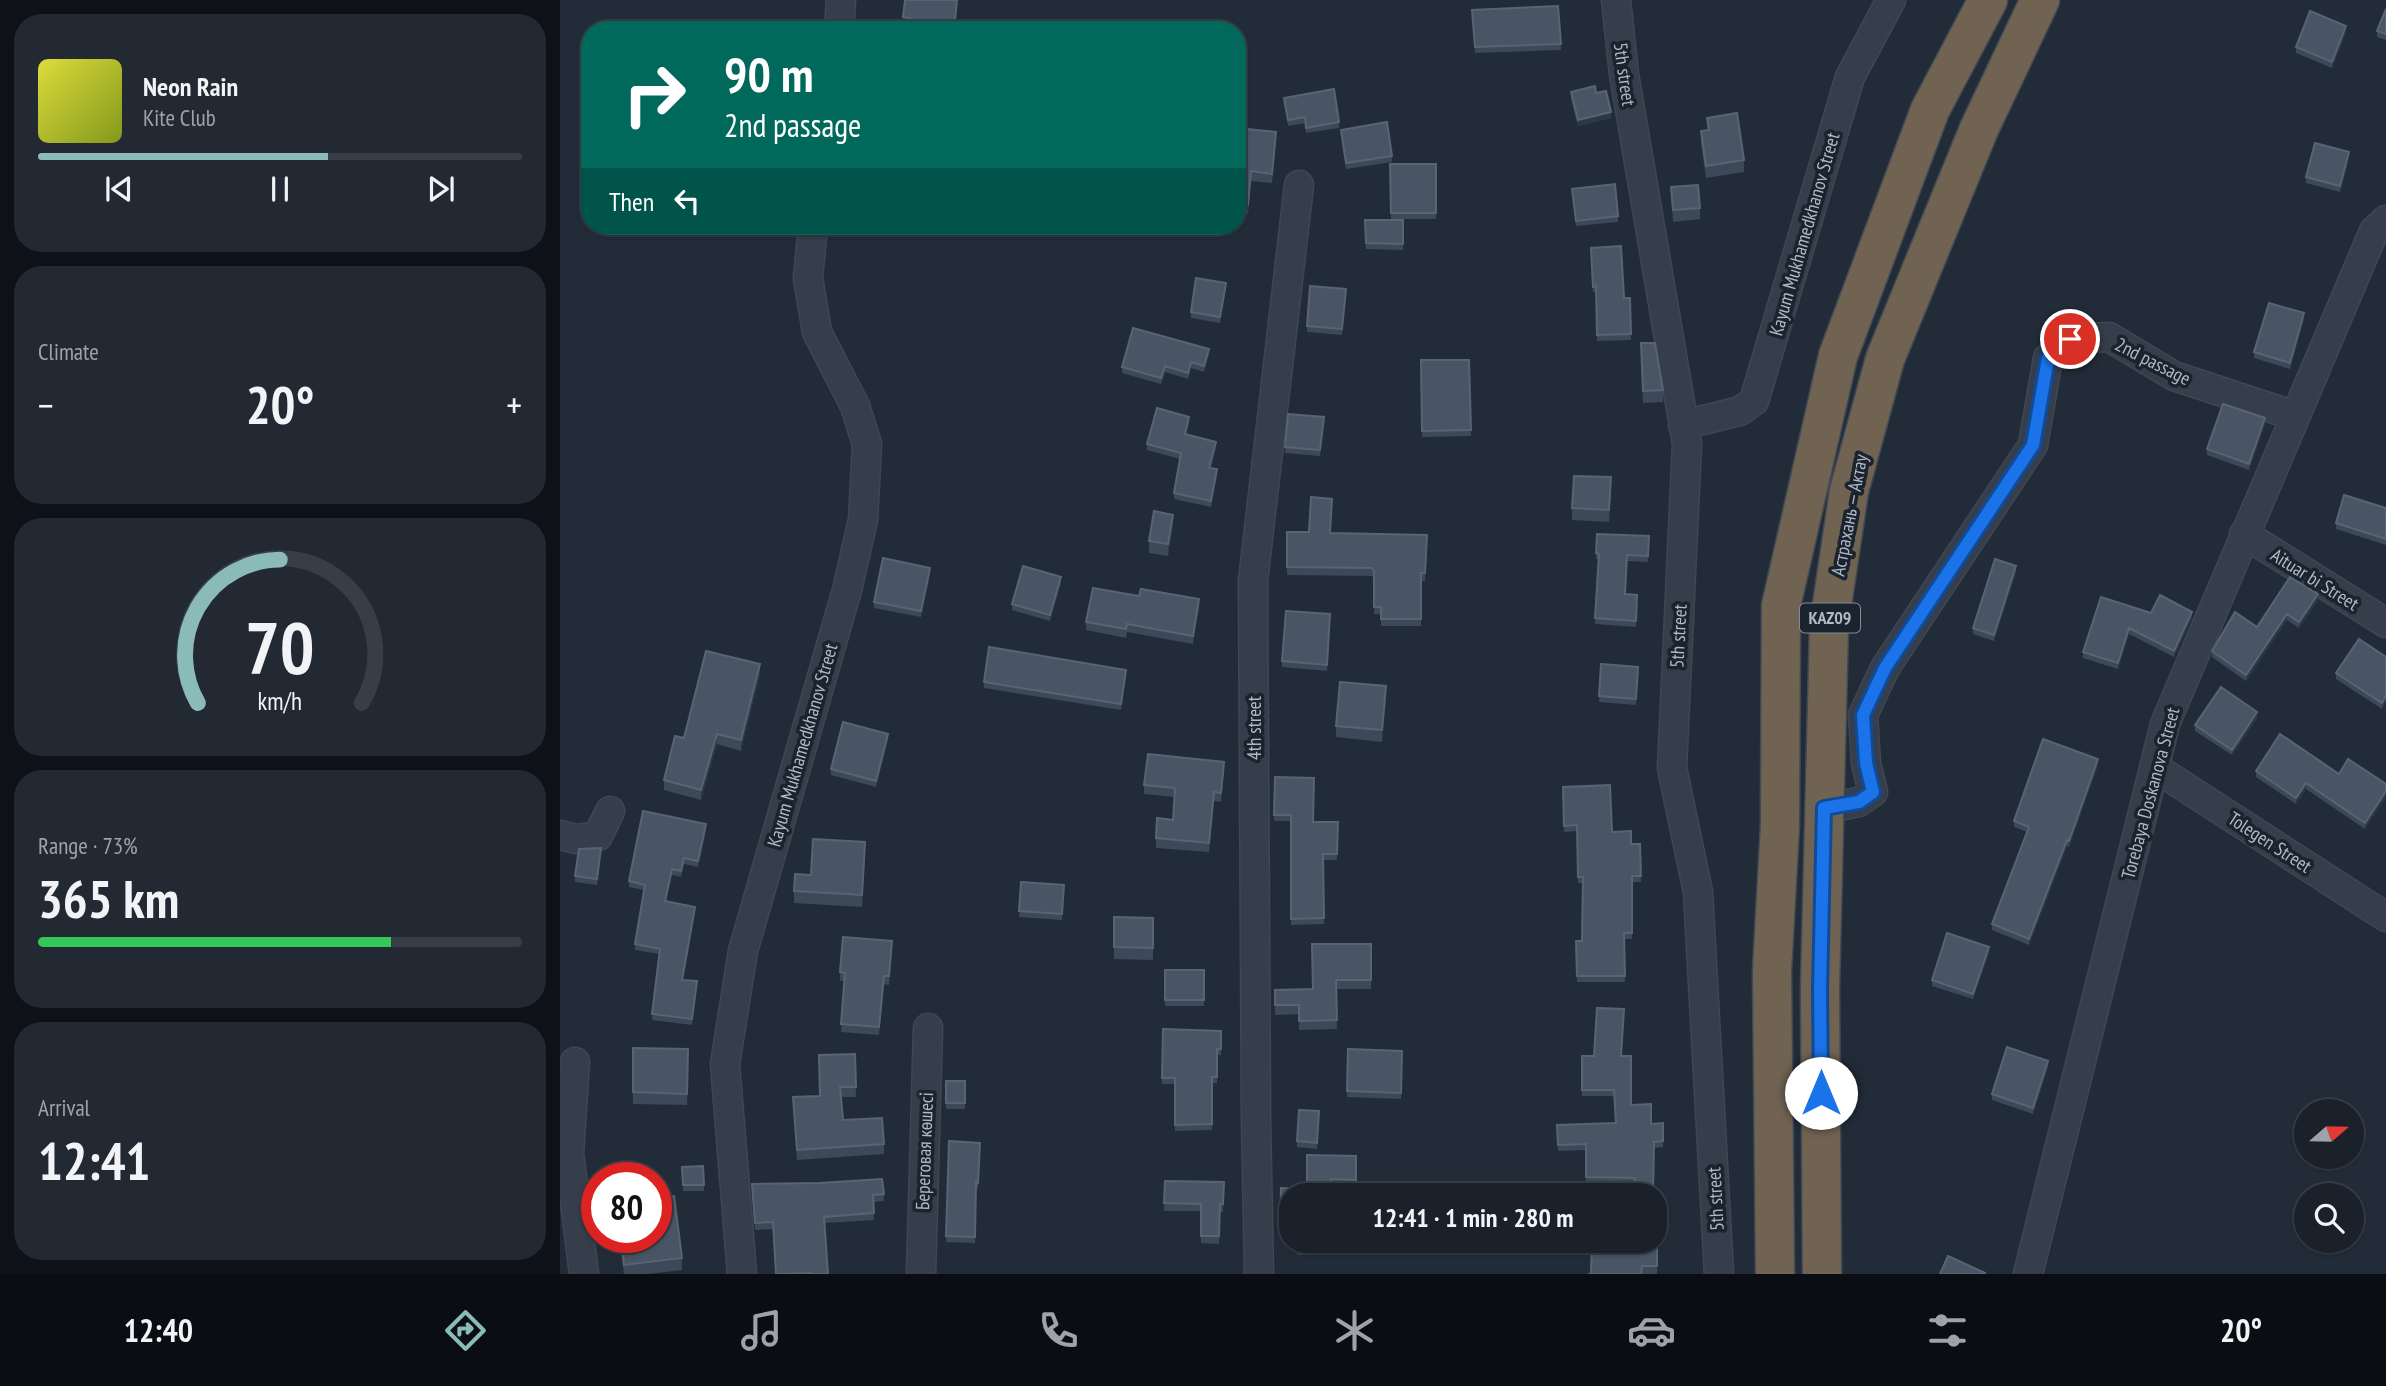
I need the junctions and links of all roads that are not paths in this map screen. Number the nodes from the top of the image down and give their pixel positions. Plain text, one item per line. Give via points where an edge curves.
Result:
1 (841, 0) edge
2 (1616, 0) edge
3 (1891, 0) edge
4 (1988, 0) edge
5 (2040, 0) edge
6 (840, 21) edge
7 (1299, 185) dead end
8 (2386, 220) edge
9 (812, 235) edge
10 (2295, 416) junction
11 (1683, 425) junction
12 (2244, 534) junction
13 (2386, 623) edge
14 (2154, 767) junction
15 (1824, 808) junction
16 (610, 811) dead end
17 (560, 835) edge
18 (2386, 918) edge
19 (928, 1028) dead end
20 (575, 1062) dead end
21 (584, 1274) edge
22 (742, 1274) edge
23 (921, 1274) edge
24 (1259, 1274) edge
25 (1719, 1274) edge
26 (1775, 1274) edge
27 (1822, 1274) edge
28 (2028, 1274) edge

1 - 6 street
2 - 11 street, 5th street via 1624,74
3 - 11 street, Kayum Mukhamedkhanov Street via 1850,77 1754,401 1740,411
4 - 26 highway, KAZ09 via 1930,110 1838,356 1781,606 1780,825 1772,971
5 - 15 highway, Астрахань — Актау / KAZ09 via 1979,129 1885,359 1849,491 1829,625
7 - 24 street, 4th street via 1253,581
8 - 10 street, Torebaya Doskanova Street via 2374,231
9 - 22 street, Kayum Mukhamedkhanov Street via 808,278 817,332 855,406 867,444 863,520 743,951 724,1064
10 - 12 street, Torebaya Doskanova Street
10 - 15 street, 2nd passage via 2174,376 2109,337 2070,339 2062,345 2048,358 2033,445 1885,668 1863,715 1873,792 1859,802
11 - 25 street, 5th street via 1687,444 1672,768 1698,892
12 - 13 street, Aituar bi Street
12 - 14 street, Torebaya Doskanova Street via 2165,724
14 - 18 street, Tolegen Street
14 - 28 street, Torebaya Doskanova Street
15 - 27 highway, Астрахань — Актау / KAZ09
16 - 17 street via 598,836 576,839
19 - 23 street, Береговая көшесі
20 - 21 street via 569,1153

